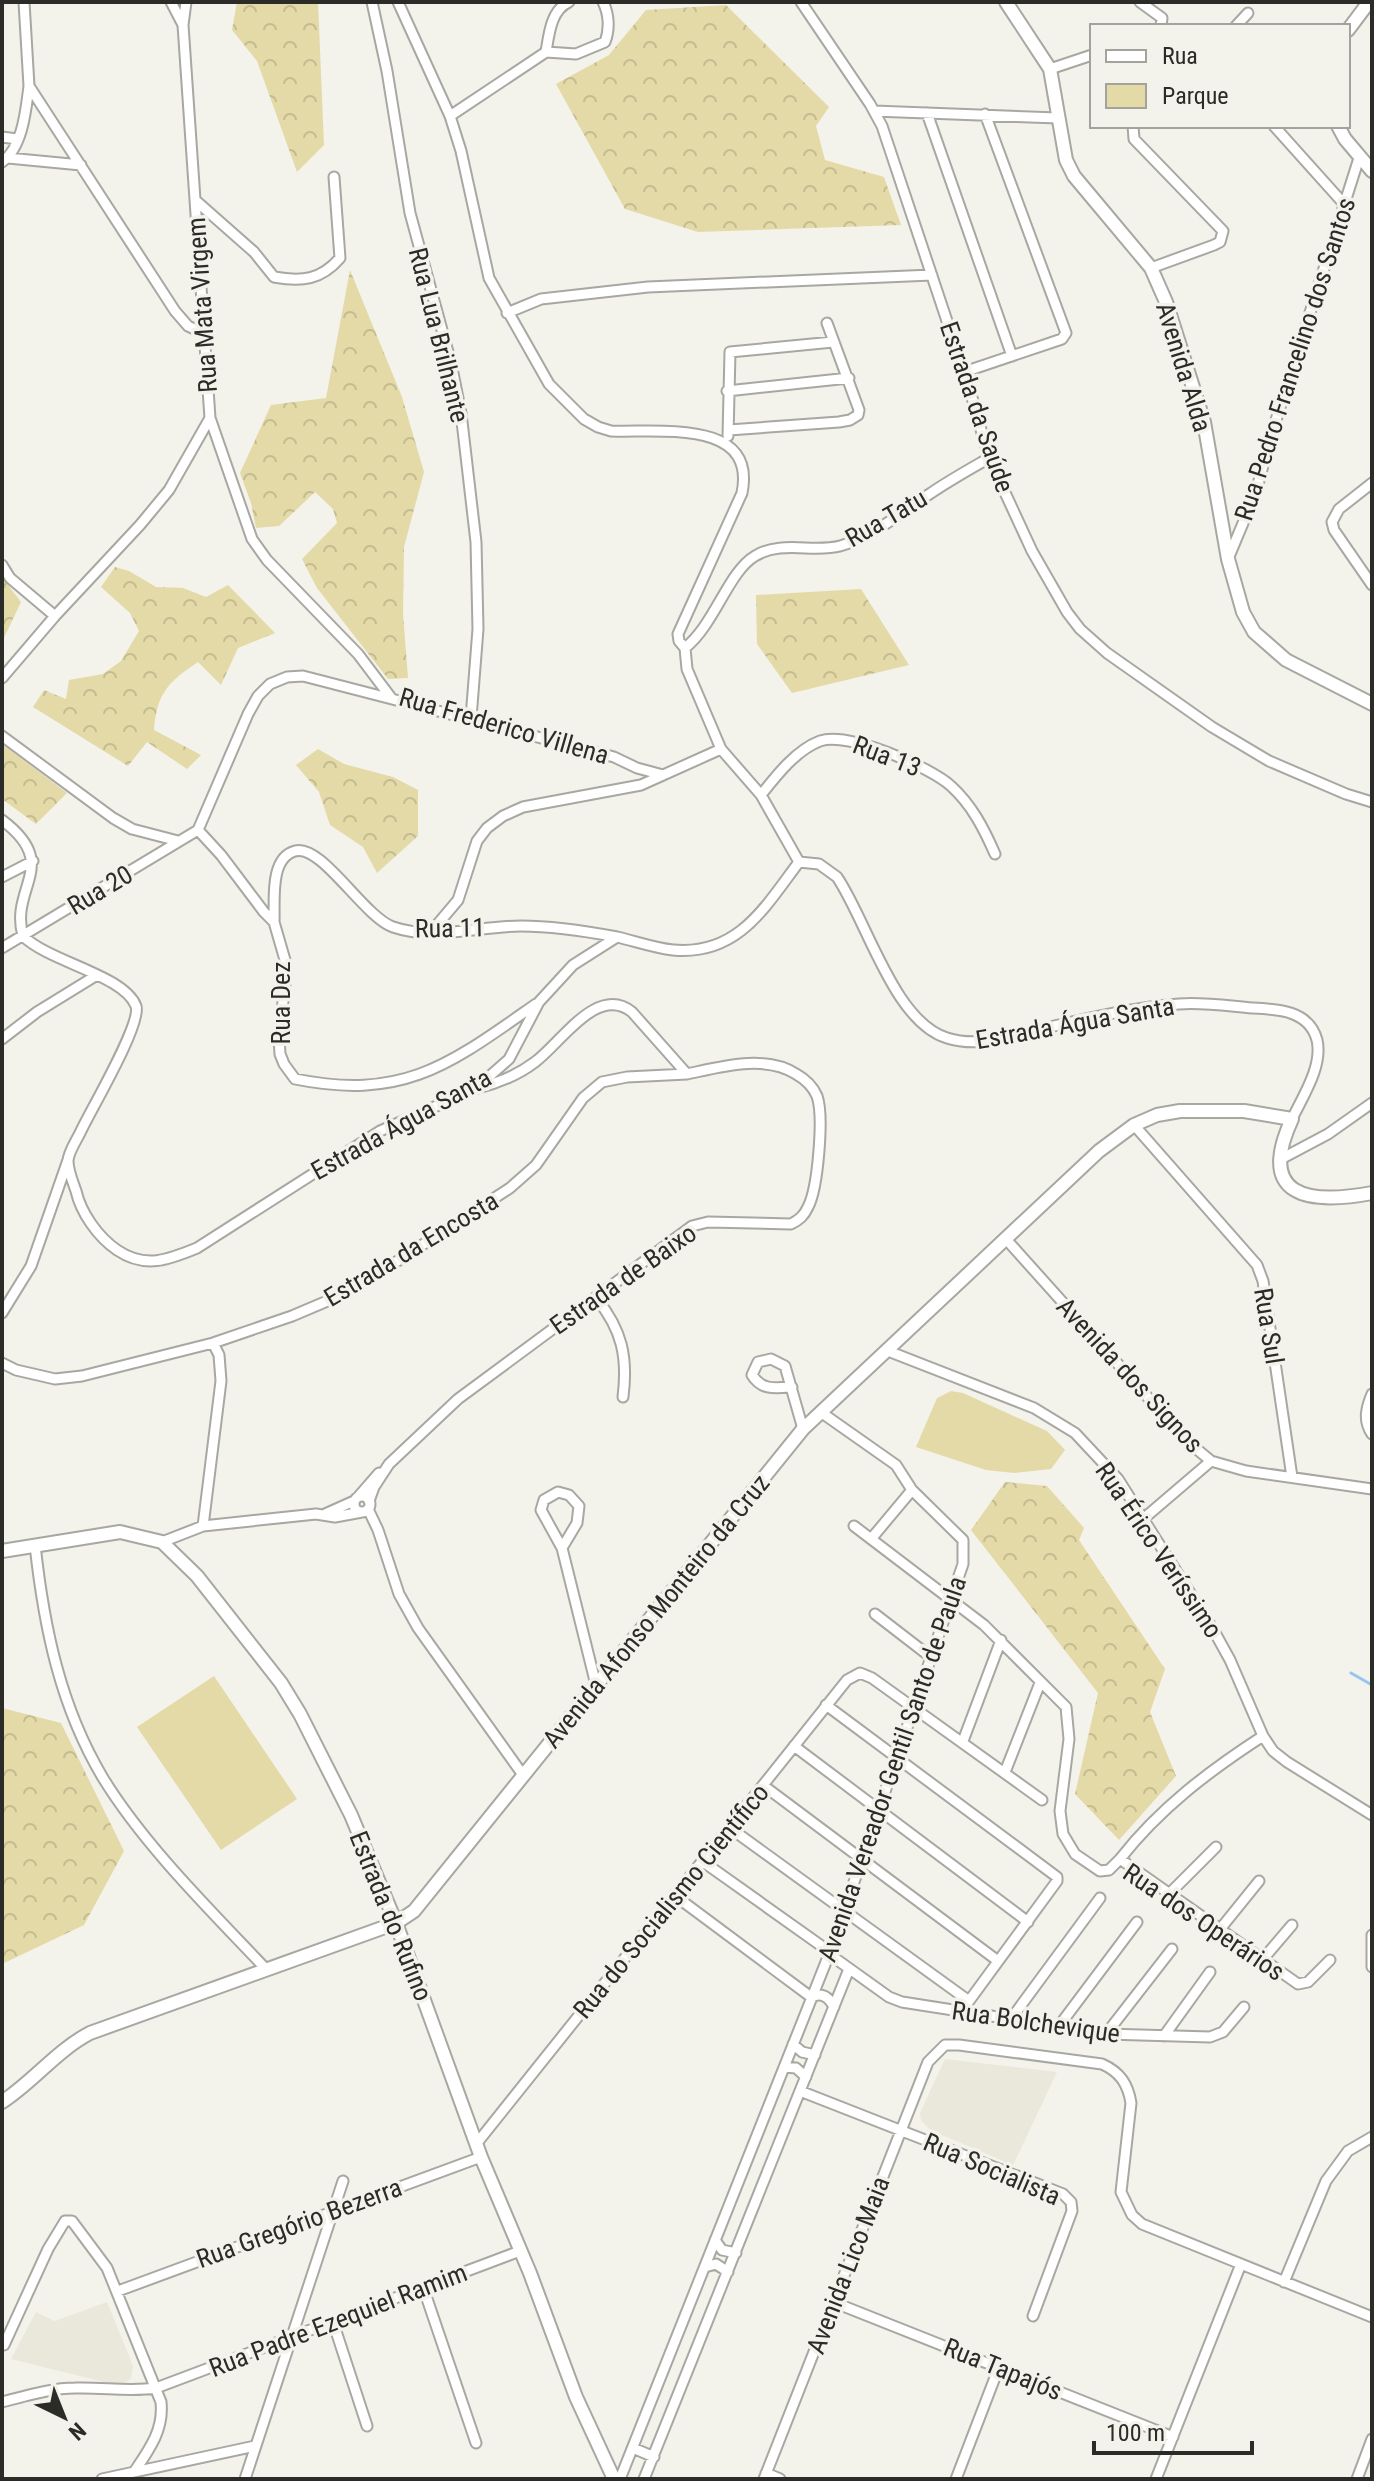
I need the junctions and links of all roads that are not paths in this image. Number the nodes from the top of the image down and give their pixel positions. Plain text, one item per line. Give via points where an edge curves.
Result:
1 (24, 2) edge
2 (171, 2) edge
3 (186, 2) edge
4 (372, 2) edge
5 (398, 2) edge
6 (569, 2) edge
7 (801, 2) edge
8 (1006, 2) edge
9 (1140, 2) edge
10 (1369, 2) edge
11 (606, 3) edge
12 (1248, 13) dead end
13 (1161, 24) edge
14 (1238, 24) edge
15 (183, 25) junction
16 (1350, 27) edge
17 (546, 52) junction
18 (1090, 56) edge
19 (1050, 69) junction
20 (29, 86) junction
21 (874, 111) junction
22 (927, 113) junction
23 (985, 114) junction
24 (450, 116) junction
25 (1058, 118) junction
26 (1133, 128) edge
27 (1276, 128) edge
28 (1339, 128) edge
29 (2, 137) edge
30 (17, 139) junction
31 (1359, 158) junction
32 (5, 160) edge
33 (81, 165) junction
34 (1372, 171) edge
35 (334, 177) dead end
36 (195, 200) junction
37 (1344, 204) junction
38 (1151, 268) junction
39 (932, 275) junction
40 (507, 313) junction
41 (827, 323) dead end
42 (203, 333) junction
43 (833, 342) junction
44 (1012, 356) junction
45 (964, 372) junction
46 (849, 378) junction
47 (727, 391) junction
48 (210, 418) junction
49 (729, 430) junction
50 (727, 443) junction
51 (989, 458) junction
52 (1372, 483) edge
53 (1228, 559) junction
54 (2, 565) edge
55 (1372, 585) edge
56 (55, 616) junction
57 (685, 648) junction
58 (2, 678) edge
59 (392, 699) junction
60 (1372, 704) edge
61 (471, 718) junction
62 (2, 736) edge
63 (721, 749) junction
64 (663, 775) junction
65 (761, 795) junction
66 (1372, 802) edge
67 (2, 820) edge
68 (198, 830) junction
69 (178, 841) junction
70 (995, 854) dead end
71 (33, 861) junction
72 (799, 862) junction
73 (2, 877) edge
74 (274, 922) junction
75 (431, 932) junction
76 (23, 936) junction
77 (617, 937) junction
78 (2, 948) edge
79 (97, 975) junction
80 (539, 1002) junction
81 (2, 1039) edge
82 (687, 1074) junction
83 (475, 1089) junction
84 (1372, 1103) edge
85 (1292, 1119) junction
86 (1134, 1125) junction
87 (68, 1160) junction
88 (1279, 1160) junction
89 (1372, 1193) edge
90 (1005, 1238) junction
91 (597, 1299) junction
92 (2, 1313) edge
93 (213, 1343) junction
94 (888, 1351) junction
95 (2, 1363) edge
96 (792, 1387) dead end
97 (1372, 1394) edge
98 (623, 1397) dead end
99 (822, 1413) junction
100 (803, 1429) junction
101 (1372, 1434) edge
102 (1211, 1461) junction
103 (385, 1469) junction
104 (1292, 1477) junction
105 (1372, 1489) edge
106 (912, 1490) junction
107 (357, 1499) junction
108 (366, 1507) junction
109 (325, 1514) junction
110 (1142, 1520) junction
111 (203, 1526) junction
112 (854, 1526) dead end
113 (871, 1539) junction
114 (162, 1542) junction
115 (35, 1545) junction
116 (562, 1548) junction
117 (2, 1551) edge
118 (952, 1602) junction
119 (875, 1614) dead end
120 (1001, 1640) junction
121 (932, 1658) junction
122 (1040, 1683) junction
123 (596, 1685) junction
124 (826, 1705) junction
125 (915, 1710) junction
126 (1263, 1736) junction
127 (963, 1741) junction
128 (794, 1746) junction
129 (897, 1760) junction
130 (1005, 1772) junction
131 (523, 1775) junction
132 (764, 1786) junction
133 (1042, 1800) dead end
134 (879, 1811) junction
135 (1372, 1815) edge
136 (730, 1828) junction
137 (1216, 1847) dead end
138 (1120, 1859) junction
139 (863, 1860) junction
140 (702, 1861) junction
141 (1259, 1881) dead end
142 (1170, 1893) junction
143 (674, 1895) junction
144 (1100, 1898) dead end
145 (845, 1911) junction
146 (1028, 1922) junction
147 (1137, 1922) dead end
148 (396, 1923) junction
149 (1292, 1925) dead end
150 (1221, 1928) junction
151 (1372, 1935) edge
152 (1172, 1949) dead end
153 (830, 1953) junction
154 (1263, 1959) junction
155 (1330, 1960) dead end
156 (998, 1961) junction
157 (1372, 1967) edge
158 (265, 1968) junction
159 (849, 1969) junction
160 (1210, 1972) dead end
161 (811, 1997) junction
162 (969, 2001) junction
163 (834, 2007) junction
164 (1244, 2007) dead end
165 (961, 2012) junction
166 (1011, 2019) junction
167 (1059, 2026) junction
168 (1106, 2034) junction
169 (1164, 2036) junction
170 (793, 2044) junction
171 (815, 2055) junction
172 (784, 2067) junction
173 (806, 2077) junction
174 (800, 2091) junction
175 (2, 2102) edge
176 (901, 2131) junction
177 (1372, 2137) edge
178 (477, 2143) junction
179 (481, 2157) junction
180 (343, 2181) dead end
181 (334, 2209) junction
182 (715, 2240) junction
183 (520, 2251) junction
184 (736, 2253) junction
185 (1241, 2264) junction
186 (705, 2267) junction
187 (728, 2272) junction
188 (1284, 2282) junction
189 (423, 2287) junction
190 (118, 2291) junction
191 (833, 2302) junction
192 (1033, 2316) dead end
193 (1372, 2317) edge
194 (333, 2322) junction
195 (291, 2337) junction
196 (4, 2345) edge
197 (999, 2367) junction
198 (156, 2388) junction
199 (2, 2402) edge
200 (367, 2426) dead end
201 (1173, 2437) junction
202 (1372, 2439) edge
203 (476, 2443) dead end
204 (255, 2446) junction
205 (633, 2448) junction
206 (654, 2457) junction
207 (134, 2472) junction
208 (765, 2476) edge
209 (102, 2479) edge
210 (245, 2479) edge
211 (614, 2479) edge
212 (620, 2479) edge
213 (644, 2479) edge
214 (780, 2479) edge
215 (956, 2479) edge
216 (1156, 2479) edge
217 (1357, 2479) edge

1 - 20 street
2 - 15 street
3 - 15 street, Rua Mata Virgem
4 - 61 street, Rua Lua Brilhante via 410,213 461,413 476,542 478,629
5 - 24 street
6 - 17 street via 561,5 551,25
7 - 21 street, Estrada da Saúde
8 - 19 street, Avenida Alda
9 - 13 street via 1159,14
10 - 16 street
11 - 17 street via 605,42 576,54
12 - 14 street
15 - 36 street, Rua Mata Virgem
17 - 24 street
18 - 19 street
19 - 25 street, Avenida Alda
20 - 30 street
20 - 33 street
21 - 22 street
21 - 39 street, Estrada da Saúde
22 - 23 street
22 - 44 street
23 - 25 street
23 - 44 street via 1066,333
24 - 40 street via 489,278
25 - 38 street, Avenida Alda via 1074,176
26 - 38 street via 1134,139 1223,231 1220,242
27 - 37 street
28 - 31 street
29 - 30 street
30 - 32 street
31 - 34 street
31 - 37 street, Rua Pedro Francelino dos Santos
32 - 33 street
33 - 42 street via 175,311
35 - 36 street via 340,258 313,279 274,277
36 - 42 street, Rua Mata Virgem
37 - 53 street, Rua Pedro Francelino dos Santos via 1256,492
38 - 53 street, Avenida Alda via 1204,422
39 - 40 street via 648,287 541,299
39 - 45 street, Estrada da Saúde
40 - 50 street via 549,384 598,427 699,434
41 - 43 street
42 - 48 street, Rua Mata Virgem
43 - 46 street
43 - 47 street via 734,350 728,356
44 - 45 street
45 - 51 street, Estrada da Saúde
46 - 47 street
46 - 49 street via 859,410 850,420
47 - 49 street
48 - 56 street, Rua Mata Virgem via 169,490
48 - 59 street, Rua Frederico Villena via 252,539 358,654
49 - 50 street
50 - 57 street via 743,464 742,493 678,634
51 - 57 street, Rua Tatu via 842,545 767,550 754,556 703,632
51 - 66 street, Estrada da Saúde via 1032,551 1080,629 1212,727 1269,761
52 - 55 street via 1339,509 1332,522
53 - 60 street, Avenida Alda via 1254,632 1313,675
54 - 56 street
56 - 58 street, Rua Mata Virgem
57 - 63 street via 687,669
59 - 61 street, Rua Frederico Villena
59 - 68 street via 303,676 270,684 248,714
61 - 64 street, Rua Frederico Villena
62 - 69 street via 113,818 132,829
63 - 64 street
63 - 65 street
64 - 75 street via 641,785 523,807 503,816 477,841 458,900
65 - 70 street, Rua 13 via 819,741 856,740 951,786 981,824
65 - 72 street
67 - 71 street via 21,837
68 - 69 street, Rua 20
68 - 74 street, Rua Dez
69 - 76 street, Rua 20
71 - 73 street
71 - 76 street via 21,915
72 - 77 street via 757,918 718,945 671,950
72 - 85 street, Estrada Água Santa via 819,864 837,877 910,1013 945,1038 990,1040 1179,1004 1265,1009 1302,1018 1313,1029 1318,1057
74 - 75 street, Rua 11 via 280,861 295,850 305,850 376,917 390,926
74 - 80 street, Rua Dez via 286,974 280,1054 295,1079 381,1085 419,1075 455,1059
75 - 77 street, Rua 11 via 518,926
76 - 78 street, Rua 20
76 - 79 street via 43,952
77 - 80 street, Estrada Água Santa via 573,965
79 - 81 street
79 - 87 street via 129,996 137,1019
80 - 83 street, Estrada Água Santa via 509,1059
82 - 83 street via 632,1012 622,1004 609,1004 581,1019 531,1066
82 - 91 street, Estrada de Baixo via 760,1064 782,1067 807,1081 816,1093 820,1129 810,1204 791,1224 700,1222
82 - 93 street, Estrada da Encosta via 602,1082 583,1098 536,1165 510,1188 332,1299
83 - 87 street, Estrada Água Santa via 380,1131 197,1248 150,1263 131,1258 100,1234 78,1201
84 - 88 street
85 - 86 street, Avenida Afonso Monteiro da Cruz via 1202,1109 1157,1115
85 - 88 street, Estrada Água Santa
86 - 90 street, Avenida Afonso Monteiro da Cruz
86 - 104 street, Rua Sul via 1257,1265
87 - 92 street via 31,1266
88 - 89 street via 1284,1179 1311,1198
90 - 94 street, Avenida Afonso Monteiro da Cruz
90 - 102 street, Avenida dos Signos via 1187,1441
91 - 98 street via 619,1333 627,1373
91 - 103 street, Estrada de Baixo via 494,1370
93 - 95 street, Estrada da Encosta via 55,1379
93 - 111 street via 221,1381
94 - 99 street, Avenida Afonso Monteiro da Cruz
94 - 110 street, Rua Érico Veríssimo via 1034,1408 1075,1433 1118,1479
96 - 100 street
97 - 101 street via 1366,1414
99 - 100 street, Avenida Afonso Monteiro da Cruz
99 - 106 street, Avenida Vereador Gentil Santo de Paula via 896,1465
100 - 123 street, Avenida Afonso Monteiro da Cruz
102 - 104 street, Avenida dos Signos
102 - 110 street
103 - 107 street, Estrada de Baixo
103 - 108 street, Estrada de Baixo
104 - 105 street, Avenida dos Signos
106 - 113 street
106 - 118 street, Avenida Vereador Gentil Santo de Paula via 963,1540 963,1564
107 - 108 street via 365,1496
107 - 109 street, Estrada de Baixo
108 - 109 street, Estrada de Baixo via 335,1517
108 - 131 street via 399,1594 418,1628
109 - 111 street, Estrada de Baixo
110 - 126 street, Rua Érico Veríssimo via 1223,1647
111 - 114 street, Estrada de Baixo
112 - 113 street, Rua dos Operários
113 - 118 street, Rua dos Operários
114 - 115 street via 120,1532
114 - 148 street, Estrada do Rufino via 197,1576 281,1683 351,1815
115 - 117 street
115 - 158 street via 57,1669 104,1779 170,1864
116 - 116 street via 541,1510 544,1500 558,1492 579,1506 577,1523
116 - 123 street
118 - 120 street, Rua dos Operários
118 - 121 street, Avenida Vereador Gentil Santo de Paula
119 - 121 street
120 - 122 street, Rua dos Operários
120 - 127 street
121 - 125 street, Avenida Vereador Gentil Santo de Paula
122 - 130 street
122 - 138 street, Rua dos Operários via 1066,1707 1069,1739 1060,1811 1068,1845 1100,1871
123 - 131 street, Avenida Afonso Monteiro da Cruz
124 - 125 street, Rua do Socialismo Científico via 860,1673
124 - 128 street, Rua do Socialismo Científico
124 - 129 street
125 - 127 street
125 - 129 street, Avenida Vereador Gentil Santo de Paula
126 - 135 street, Rua Érico Veríssimo via 1287,1762
126 - 138 street via 1173,1802
127 - 130 street
128 - 132 street, Rua do Socialismo Científico
128 - 134 street
129 - 134 street, Avenida Vereador Gentil Santo de Paula
129 - 146 street via 1057,1877
130 - 133 street
131 - 148 street, Avenida Afonso Monteiro da Cruz via 432,1892
132 - 136 street, Rua do Socialismo Científico
132 - 139 street
134 - 139 street, Avenida Vereador Gentil Santo de Paula
134 - 146 street
136 - 140 street, Rua do Socialismo Científico
136 - 145 street
137 - 142 street
138 - 142 street, Rua dos Operários
139 - 145 street, Avenida Vereador Gentil Santo de Paula
139 - 156 street
140 - 143 street, Rua do Socialismo Científico
140 - 153 street, Rua Bolchevique
141 - 150 street
142 - 150 street, Rua dos Operários
143 - 161 street
143 - 178 street, Rua do Socialismo Científico
144 - 166 street
145 - 153 street, Avenida Vereador Gentil Santo de Paula
145 - 162 street
146 - 156 street
147 - 167 street
148 - 158 street, Avenida Afonso Monteiro da Cruz
148 - 178 street, Estrada do Rufino
149 - 154 street
150 - 154 street, Rua dos Operários
151 - 157 street
152 - 168 street
153 - 159 street, Rua Bolchevique
153 - 161 street, Avenida Vereador Gentil Santo de Paula
154 - 155 street, Rua dos Operários via 1298,1984 1308,1982
156 - 162 street
158 - 175 street, Avenida Afonso Monteiro da Cruz via 90,2033 58,2053
159 - 163 street, Avenida Vereador Gentil Santo de Paula
159 - 165 street, Rua Bolchevique via 902,2002
160 - 169 street
161 - 163 street, Avenida Vereador Gentil Santo de Paula via 825,1996
161 - 170 street, Avenida Vereador Gentil Santo de Paula
162 - 165 street
163 - 171 street, Avenida Vereador Gentil Santo de Paula
164 - 169 street, Rua Bolchevique via 1218,2035
165 - 166 street, Rua Bolchevique
166 - 167 street, Rua Bolchevique
167 - 168 street, Rua Bolchevique
168 - 169 street, Rua Bolchevique
170 - 171 street
170 - 172 street, Avenida Vereador Gentil Santo de Paula
171 - 173 street, Avenida Vereador Gentil Santo de Paula
172 - 173 street via 796,2068
172 - 182 street, Avenida Vereador Gentil Santo de Paula
173 - 174 street, Avenida Vereador Gentil Santo de Paula
174 - 176 street, Rua Socialista
174 - 184 street, Avenida Vereador Gentil Santo de Paula
176 - 185 street, Avenida Lico Maia via 928,2062 945,2045 1102,2064 1129,2089 1121,2192 1132,2215 1154,2230
176 - 191 street, Avenida Lico Maia
176 - 192 street, Rua Socialista via 1046,2186 1071,2202 1068,2229
177 - 188 street via 1348,2151 1326,2181
178 - 179 street, Estrada do Rufino
179 - 181 street, Rua Gregório Bezerra
179 - 183 street, Estrada do Rufino
180 - 181 street
181 - 190 street, Rua Gregório Bezerra
181 - 195 street
182 - 184 street via 722,2250
182 - 186 street, Avenida Vereador Gentil Santo de Paula
183 - 189 street, Rua Padre Ezequiel Ramim
183 - 211 street, Estrada do Rufino
184 - 187 street, Avenida Vereador Gentil Santo de Paula
185 - 188 street
185 - 201 street
186 - 187 street via 716,2264
186 - 205 street, Avenida Vereador Gentil Santo de Paula
187 - 206 street, Avenida Vereador Gentil Santo de Paula
188 - 193 street
189 - 194 street, Rua Padre Ezequiel Ramim
189 - 203 street
190 - 196 street via 78,2227 65,2221
190 - 198 street
191 - 197 street, Rua Tapajós
191 - 208 street, Avenida Lico Maia
194 - 195 street, Rua Padre Ezequiel Ramim
194 - 200 street
195 - 198 street, Rua Padre Ezequiel Ramim
195 - 204 street
197 - 201 street, Rua Tapajós
197 - 215 street
198 - 199 street, Rua Padre Ezequiel Ramim via 58,2389
198 - 207 street via 160,2429
201 - 216 street
202 - 217 street
204 - 207 street
204 - 210 street
205 - 206 street
205 - 212 street, Avenida Vereador Gentil Santo de Paula
206 - 213 street, Avenida Vereador Gentil Santo de Paula
207 - 209 street
208 - 214 street

